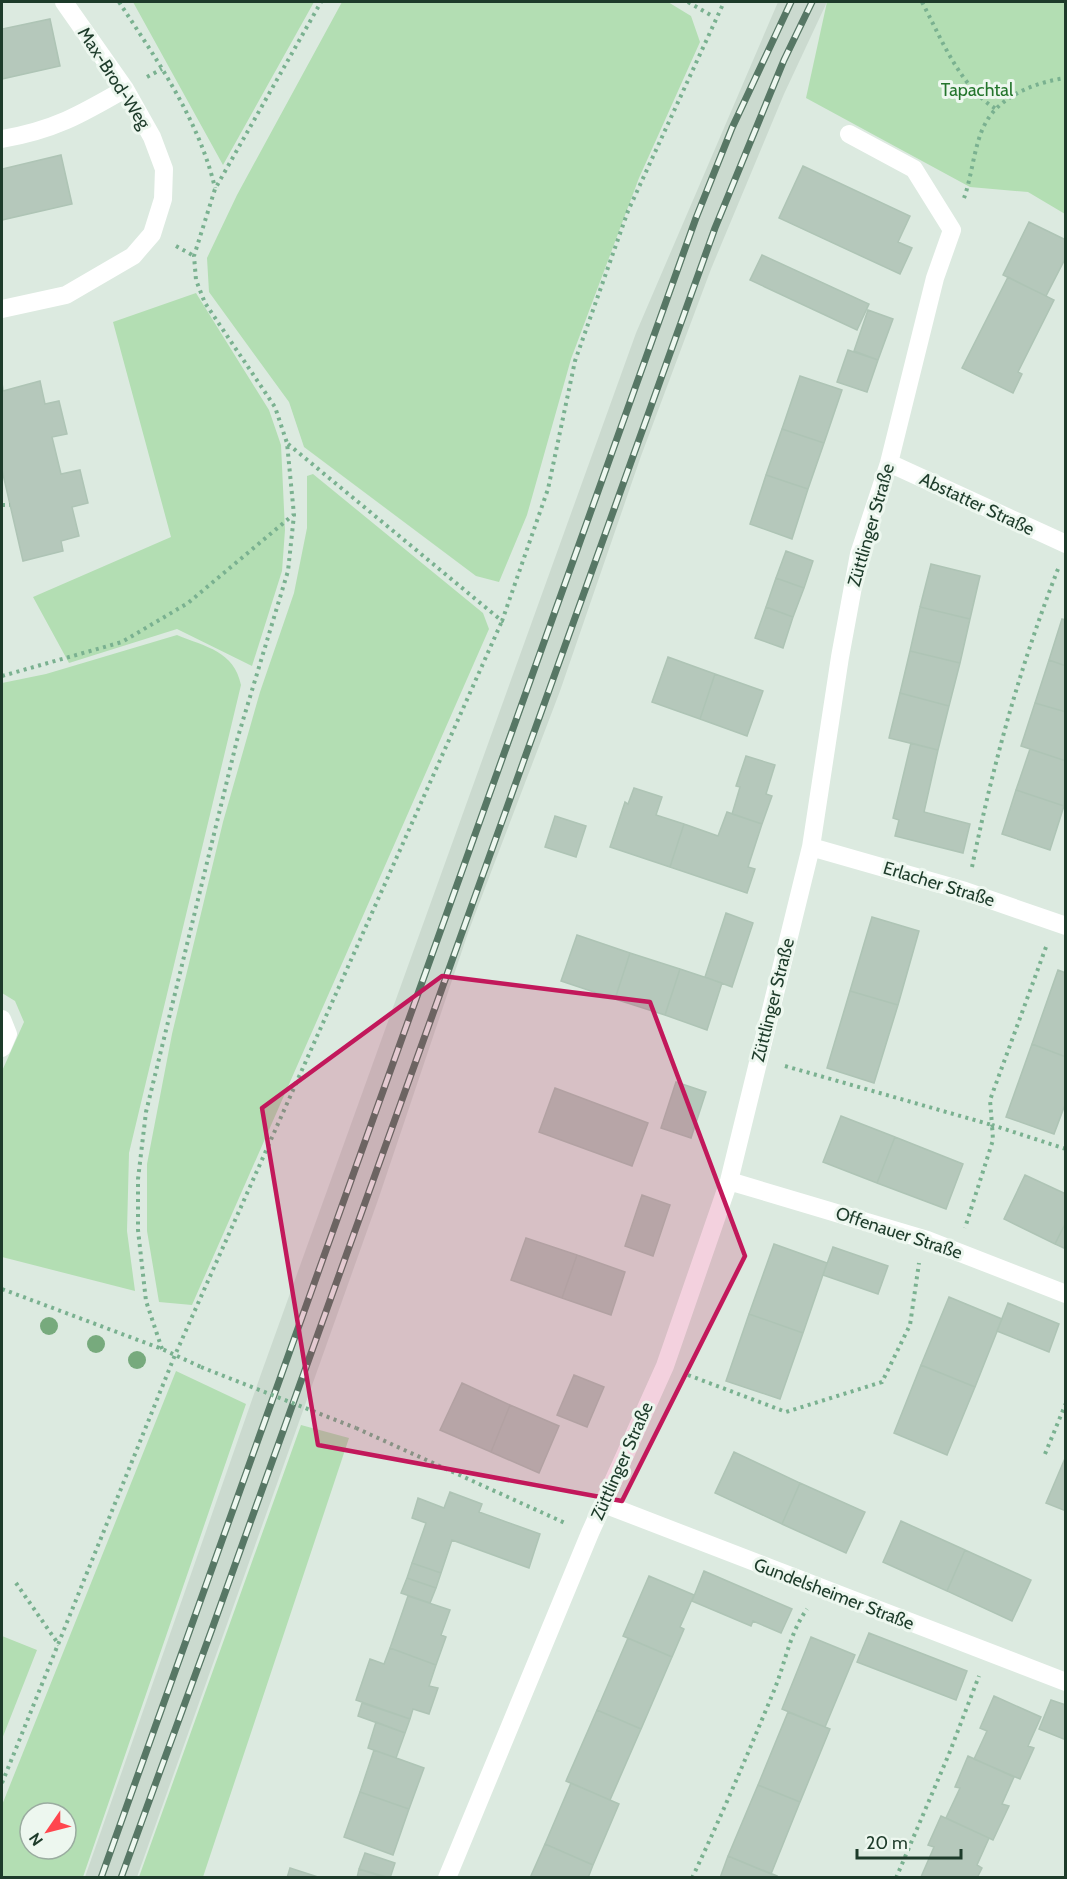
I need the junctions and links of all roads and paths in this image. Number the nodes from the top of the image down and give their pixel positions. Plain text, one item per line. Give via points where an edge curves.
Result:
1 (64, 2) edge
2 (119, 2) edge
3 (321, 2) edge
4 (688, 2) edge
5 (724, 2) edge
6 (922, 2) edge
7 (714, 17) junction
8 (1065, 78) edge
9 (125, 89) junction
10 (996, 109) junction
11 (849, 134) dead end
12 (2, 140) edge
13 (215, 189) junction
14 (952, 230) junction
15 (2, 309) edge
16 (287, 443) junction
17 (890, 463) junction
18 (2, 504) edge
19 (10, 505) dead end
20 (294, 515) junction
21 (1063, 552) edge
22 (502, 621) junction
23 (2, 676) edge
24 (811, 847) junction
25 (965, 891) junction
26 (1060, 924) edge
27 (2, 1019) edge
28 (2, 1048) edge
29 (759, 1058) junction
30 (992, 1125) junction
31 (1065, 1149) edge
32 (729, 1181) junction
33 (927, 1240) junction
34 (958, 1252) junction
35 (2, 1289) edge
36 (1065, 1294) edge
37 (162, 1349) junction
38 (175, 1355) junction
39 (665, 1366) junction
40 (1065, 1403) edge
41 (1045, 1454) dead end
42 (604, 1504) junction
43 (590, 1533) junction
44 (16, 1583) dead end
45 (823, 1589) junction
46 (59, 1646) junction
47 (987, 1653) junction
48 (1065, 1682) edge
49 (2, 1783) edge
50 (447, 1878) edge
51 (692, 1878) edge
52 (896, 1878) edge

1 - 9 street, Max-Brod-Weg
2 - 13 path via 198,133
3 - 13 path
4 - 7 path
5 - 7 path
6 - 10 path via 968,83
7 - 22 path via 628,210 575,361 548,489
8 - 10 path via 1044,81
9 - 12 street via 74,119 40,133
9 - 15 street, Max-Brod-Weg via 152,137 164,169 163,199 152,234 133,256 66,295
10 - 14 path via 984,126
11 - 14 street via 914,170
13 - 16 path via 194,256 196,280 205,303 275,407
14 - 17 street, Züttlinger Straße via 934,278
16 - 20 path
16 - 22 path
17 - 21 street, Abstatter Straße
17 - 24 street, Züttlinger Straße via 859,554
18 - 19 path
20 - 23 path via 188,603 122,642
20 - 37 path via 288,571 237,740 146,1112 138,1179 138,1230 146,1301
21 - 25 path via 1003,730
22 - 38 path
24 - 25 street, Erlacher Straße
24 - 29 street, Züttlinger Straße
25 - 26 street, Erlacher Straße
26 - 30 path via 990,1100
27 - 28 street via 8,1034
29 - 30 path
29 - 32 street, Züttlinger Straße
30 - 31 path
30 - 34 path via 993,1140
32 - 33 street, Offenauer Straße
32 - 39 street, Züttlinger Straße
33 - 34 street, Offenauer Straße
33 - 39 path via 910,1325 882,1382 786,1412
34 - 36 street, Offenauer Straße
35 - 37 path
37 - 38 path
38 - 43 path, bridge via 356,1428
38 - 46 path
39 - 42 street, Züttlinger Straße
40 - 41 path
42 - 43 street, Züttlinger Straße
42 - 45 street, Gundelsheimer Straße
43 - 50 street, Züttlinger Straße
44 - 46 path
45 - 47 street, Gundelsheimer Straße
45 - 51 path via 795,1627 784,1666 733,1791
46 - 49 path
47 - 48 street, Gundelsheimer Straße
47 - 52 path

